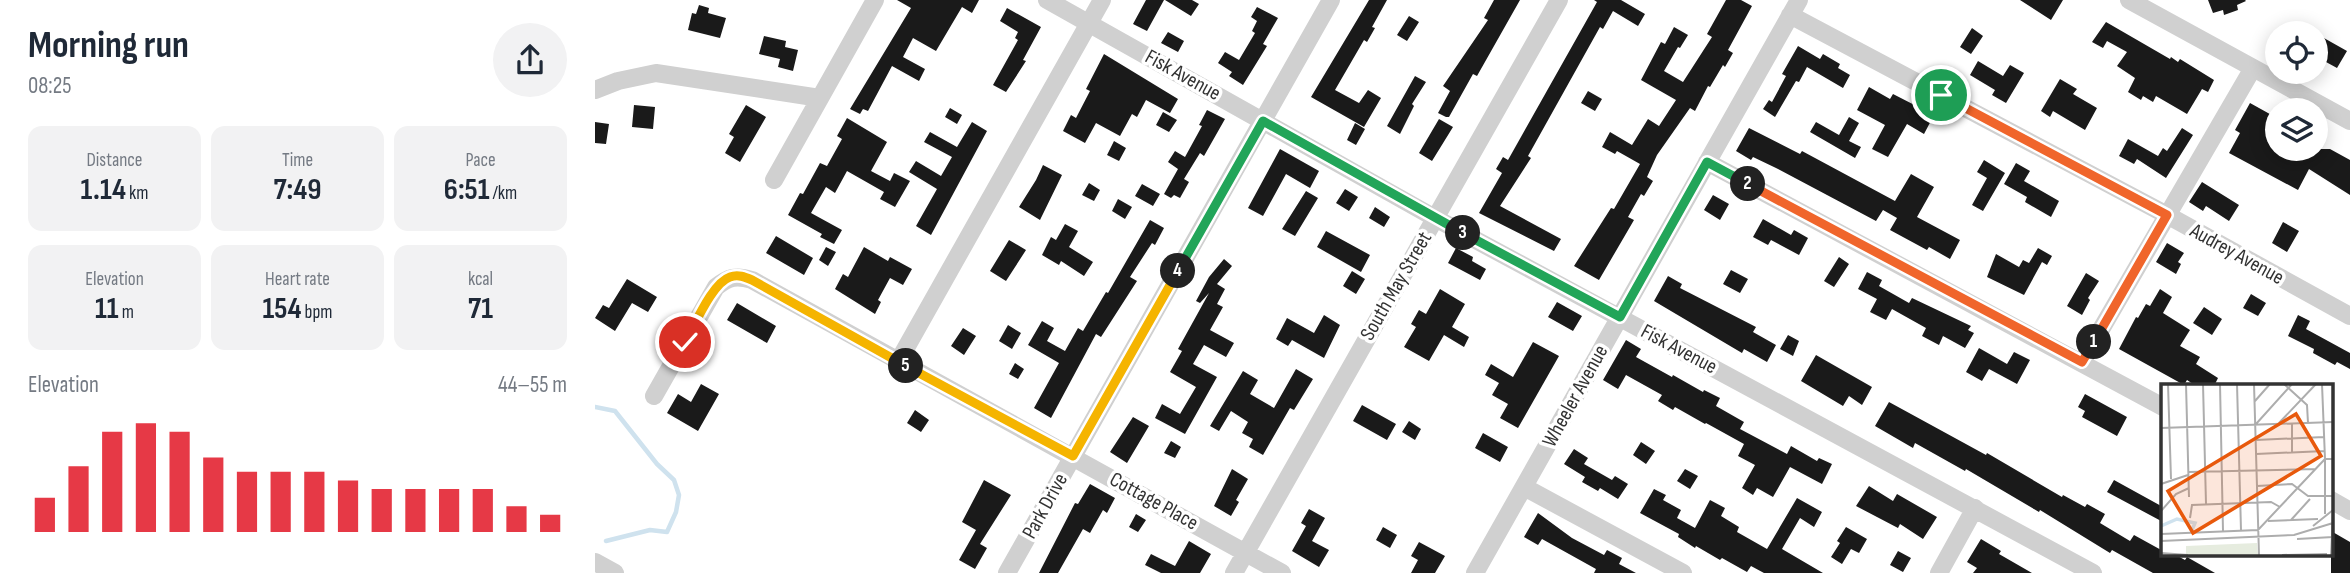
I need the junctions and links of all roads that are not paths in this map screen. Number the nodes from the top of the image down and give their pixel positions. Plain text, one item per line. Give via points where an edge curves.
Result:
1 (875, 0) edge
2 (1047, 0) edge
3 (1102, 0) edge
4 (1331, 0) edge
5 (1559, 0) edge
6 (2129, 0) edge
7 (1794, 8) edge
8 (1089, 23) junction
9 (2253, 68) junction
10 (595, 90) edge
11 (820, 98) junction
12 (1263, 121) junction
13 (2350, 121) edge
14 (1707, 162) junction
15 (774, 180) dead end
16 (2167, 215) junction
17 (1435, 218) junction
18 (2350, 316) edge
19 (1620, 317) junction
20 (898, 362) junction
21 (2082, 362) junction
22 (654, 397) dead end
23 (2161, 406) edge
24 (1073, 456) junction
25 (1524, 487) junction
26 (2333, 501) edge
27 (1975, 509) junction
28 (2350, 511) edge
29 (1245, 553) junction
30 (595, 562) edge
31 (615, 573) edge
32 (1007, 573) edge
33 (1234, 573) edge
34 (1282, 573) edge
35 (1475, 573) edge
36 (1683, 573) edge
37 (1939, 573) edge
38 (2093, 573) edge

1 - 11 street
2 - 8 street, Fisk Avenue
3 - 8 street
4 - 12 street, Park Drive
5 - 17 street, South May Street
6 - 9 street
7 - 14 street, Wheeler Avenue
7 - 16 street, Audrey Avenue
8 - 12 street, Fisk Avenue
8 - 20 street
9 - 13 street
9 - 16 street
10 - 11 street via 656,73
11 - 15 street
12 - 17 street, Fisk Avenue
12 - 24 street, Park Drive
14 - 19 street, Wheeler Avenue
14 - 21 street
16 - 18 street, Audrey Avenue
16 - 21 street
17 - 19 street, Fisk Avenue
17 - 29 street, South May Street
19 - 25 street, Wheeler Avenue
19 - 27 street, Fisk Avenue
20 - 22 street, Cottage Place via 752,280 729,277 716,287
20 - 24 street, Cottage Place
21 - 23 street
24 - 29 street, Cottage Place
24 - 32 street, Park Drive
25 - 35 street, Wheeler Avenue
25 - 36 street
26 - 28 street
27 - 37 street
27 - 38 street, Fisk Avenue
29 - 33 street, South May Street
29 - 34 street, Cottage Place
30 - 31 street

